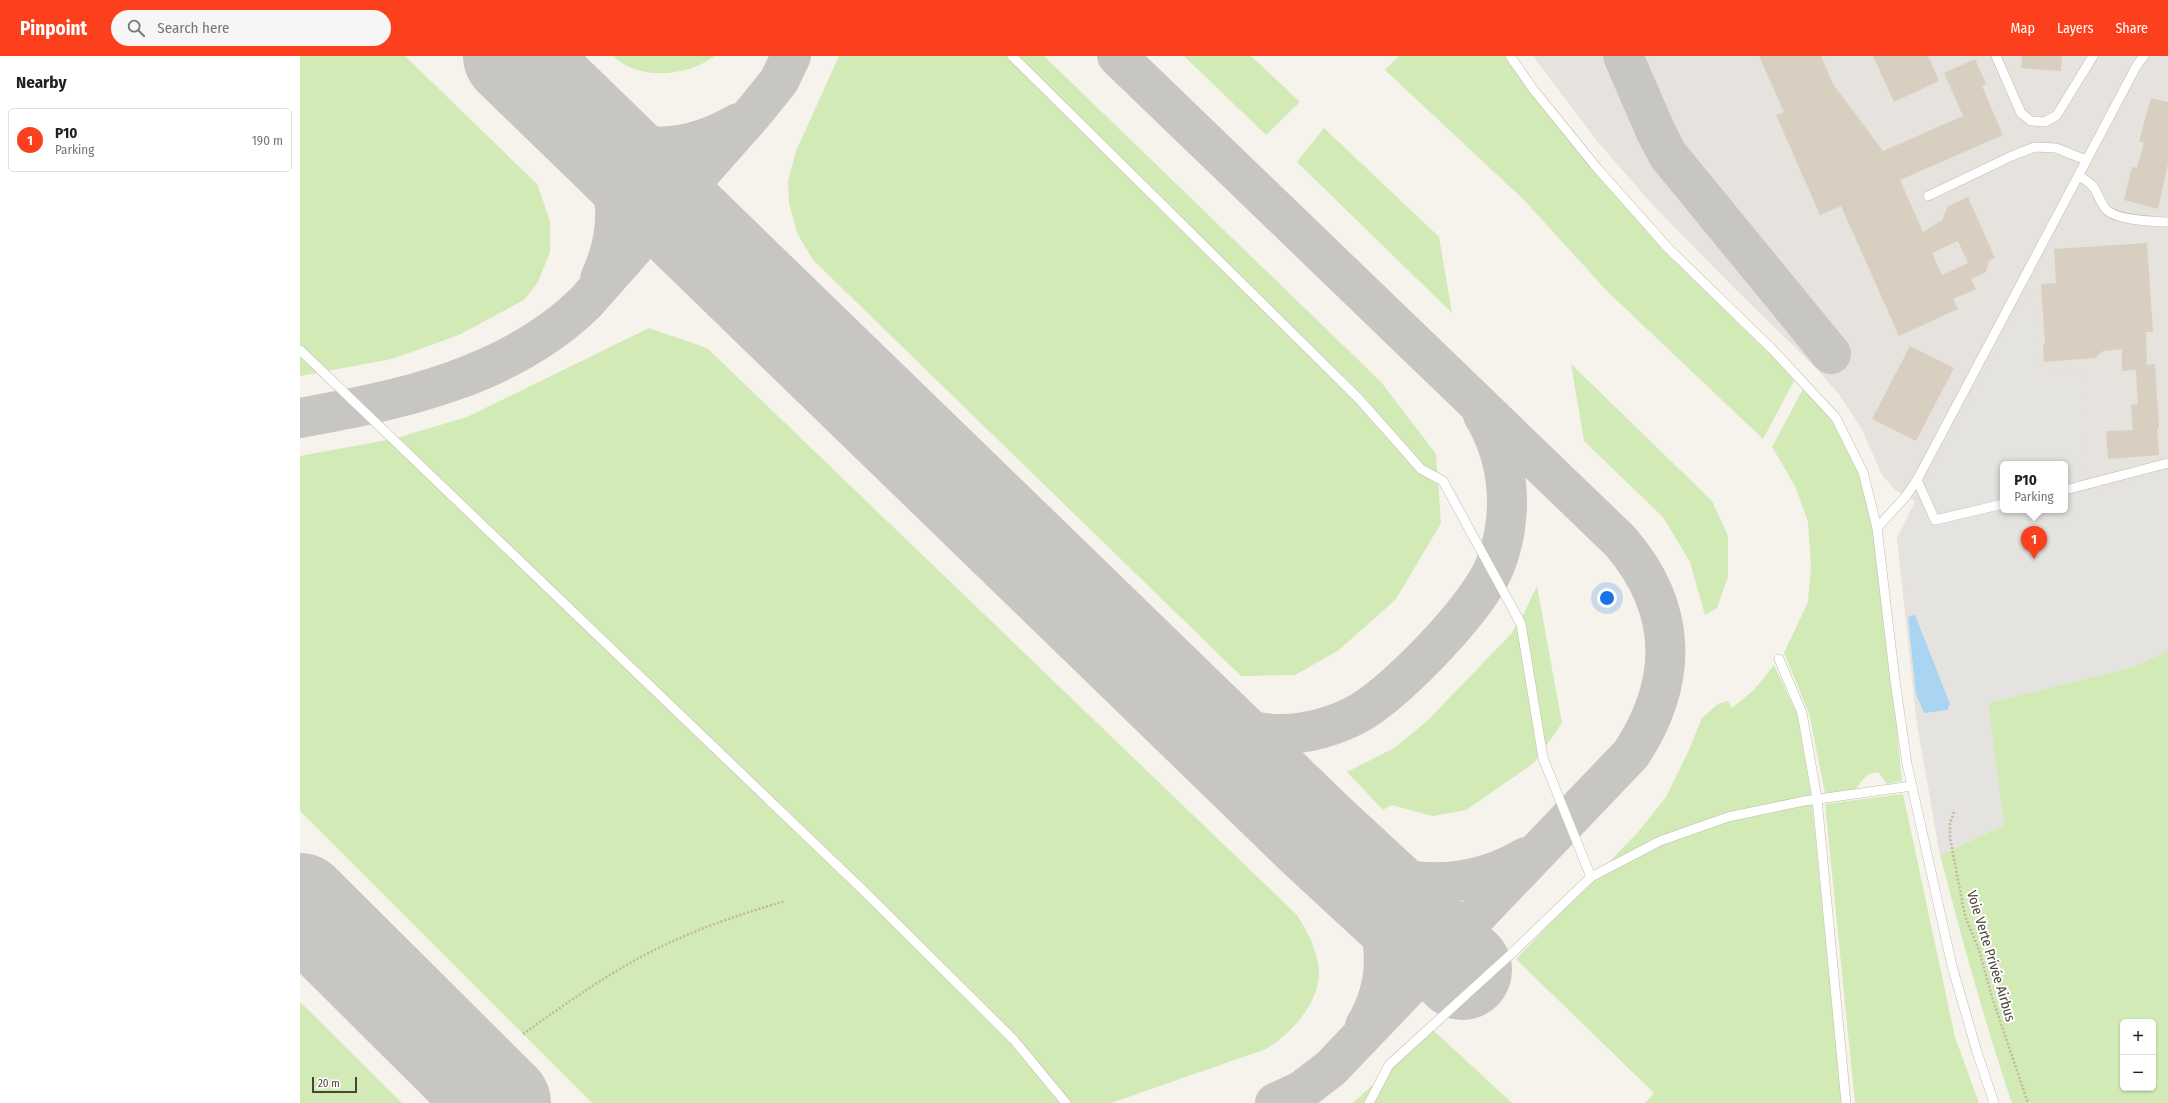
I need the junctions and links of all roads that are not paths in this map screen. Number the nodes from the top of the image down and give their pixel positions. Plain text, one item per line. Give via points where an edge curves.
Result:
1 (1012, 56) edge
2 (1510, 56) edge
3 (1996, 56) edge
4 (2093, 56) edge
5 (2144, 56) edge
6 (2086, 160) junction
7 (2078, 176) junction
8 (1928, 196) dead end
9 (2168, 222) edge
10 (300, 350) edge
11 (2168, 463) edge
12 (1917, 480) junction
13 (2068, 489) edge
14 (2000, 505) edge
15 (1877, 528) junction
16 (1779, 659) dead end
17 (1912, 786) junction
18 (1817, 799) junction
19 (1591, 877) junction
20 (1066, 1103) edge
21 (1369, 1103) edge
22 (1846, 1103) edge
23 (1994, 1103) edge

1 - 19 lane via 1359,399 1421,469 1443,481 1521,624 1543,758
2 - 15 lane via 1533,89 1597,168 1668,248 1772,348 1836,418 1863,472
3 - 4 lane via 2021,113 2031,121 2045,122 2057,115
5 - 6 lane
6 - 7 lane
6 - 8 lane via 2056,148 2035,147
7 - 9 lane via 2092,184 2105,209 2111,214
7 - 12 lane
10 - 20 lane via 876,903 1014,1040
11 - 13 lane
12 - 14 lane via 1935,520
12 - 15 lane
15 - 17 lane via 1895,682
16 - 18 lane via 1802,713
17 - 18 lane
17 - 23 lane via 1952,966
18 - 19 lane via 1728,817 1660,841
18 - 22 lane
19 - 21 lane via 1389,1066

